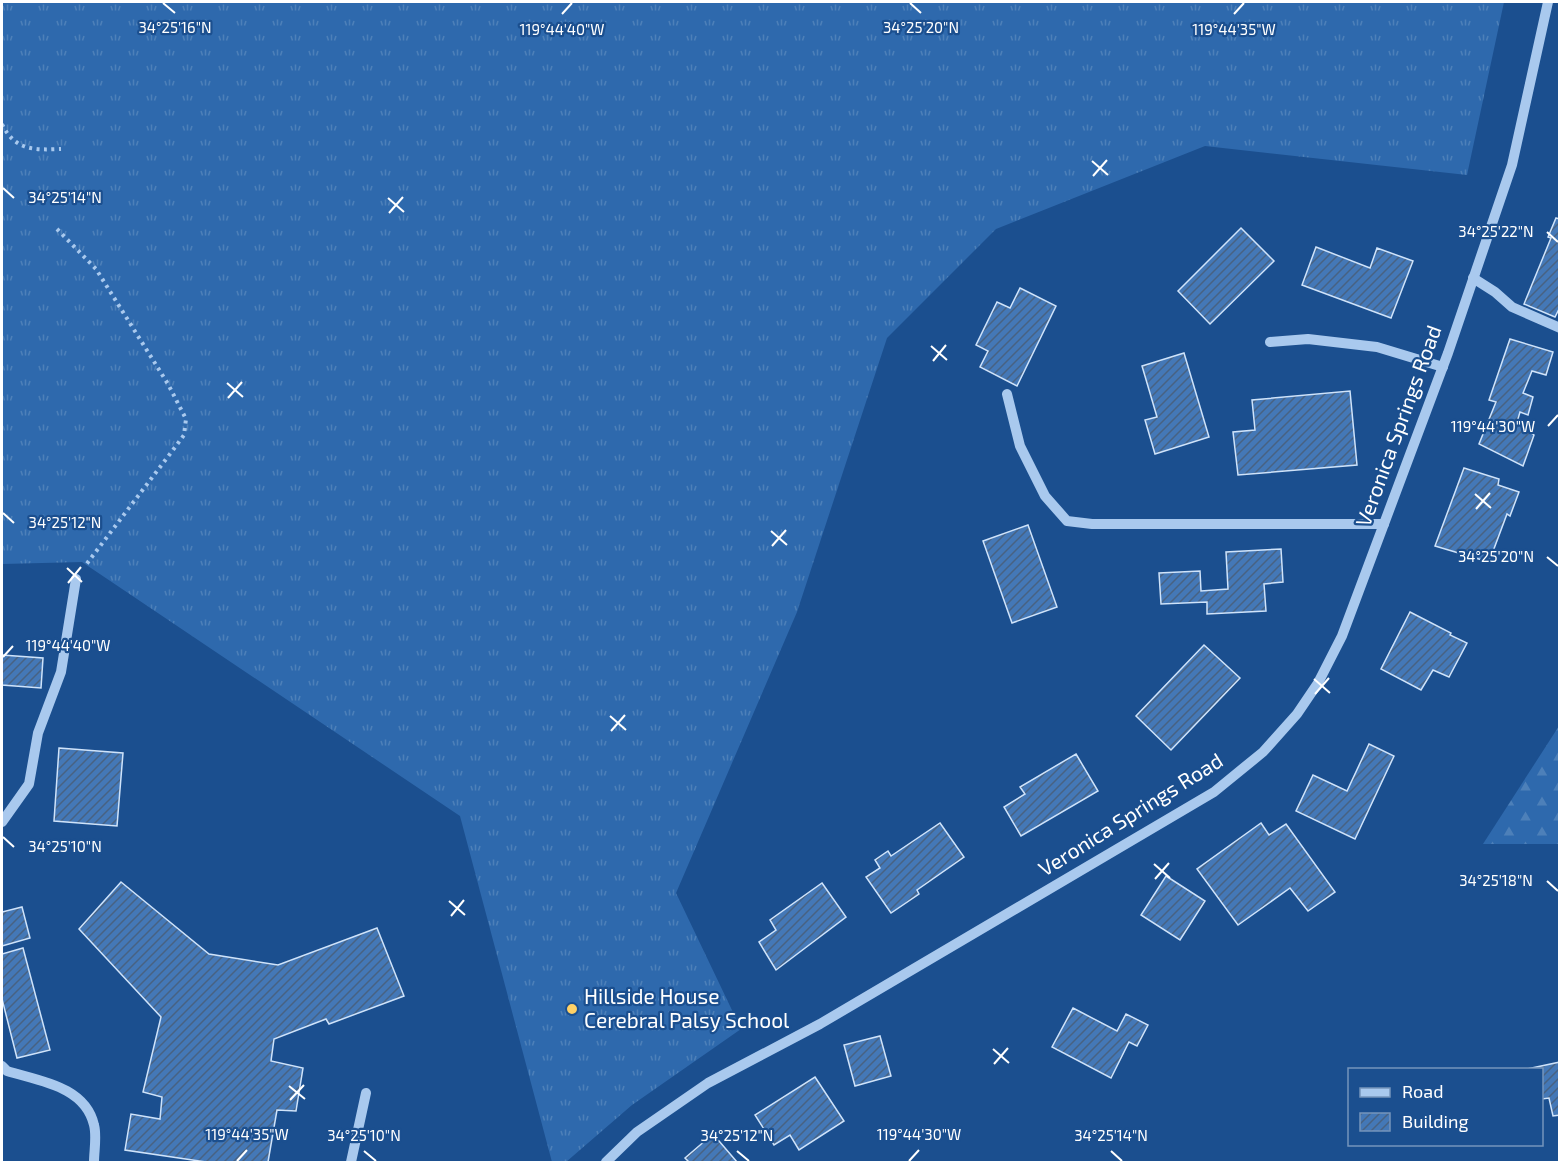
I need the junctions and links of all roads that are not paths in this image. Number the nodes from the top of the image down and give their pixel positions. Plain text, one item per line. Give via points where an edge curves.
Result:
1 (1548, 2) edge
2 (1473, 278) junction
3 (1560, 328) edge
4 (1270, 342) dead end
5 (1443, 367) junction
6 (1007, 394) dead end
7 (1384, 524) junction
8 (76, 579) road end
9 (2, 822) edge
10 (2, 1066) edge
11 (366, 1093) dead end
12 (94, 1162) edge
13 (351, 1162) edge
14 (606, 1162) edge

1 - 2 street, Veronica Springs Road via 1512,165
2 - 3 street via 1512,307
2 - 5 street, Veronica Springs Road
4 - 5 street via 1308,339 1377,347
5 - 7 street, Veronica Springs Road
6 - 7 street via 1020,446 1045,495 1066,521
7 - 14 street, Veronica Springs Road via 1342,636 1318,683 1263,752 1204,798 820,1024 708,1083 637,1132
8 - 9 street via 61,672 38,733 29,784
10 - 12 street via 7,1071 64,1088 87,1106 94,1126
11 - 13 street

